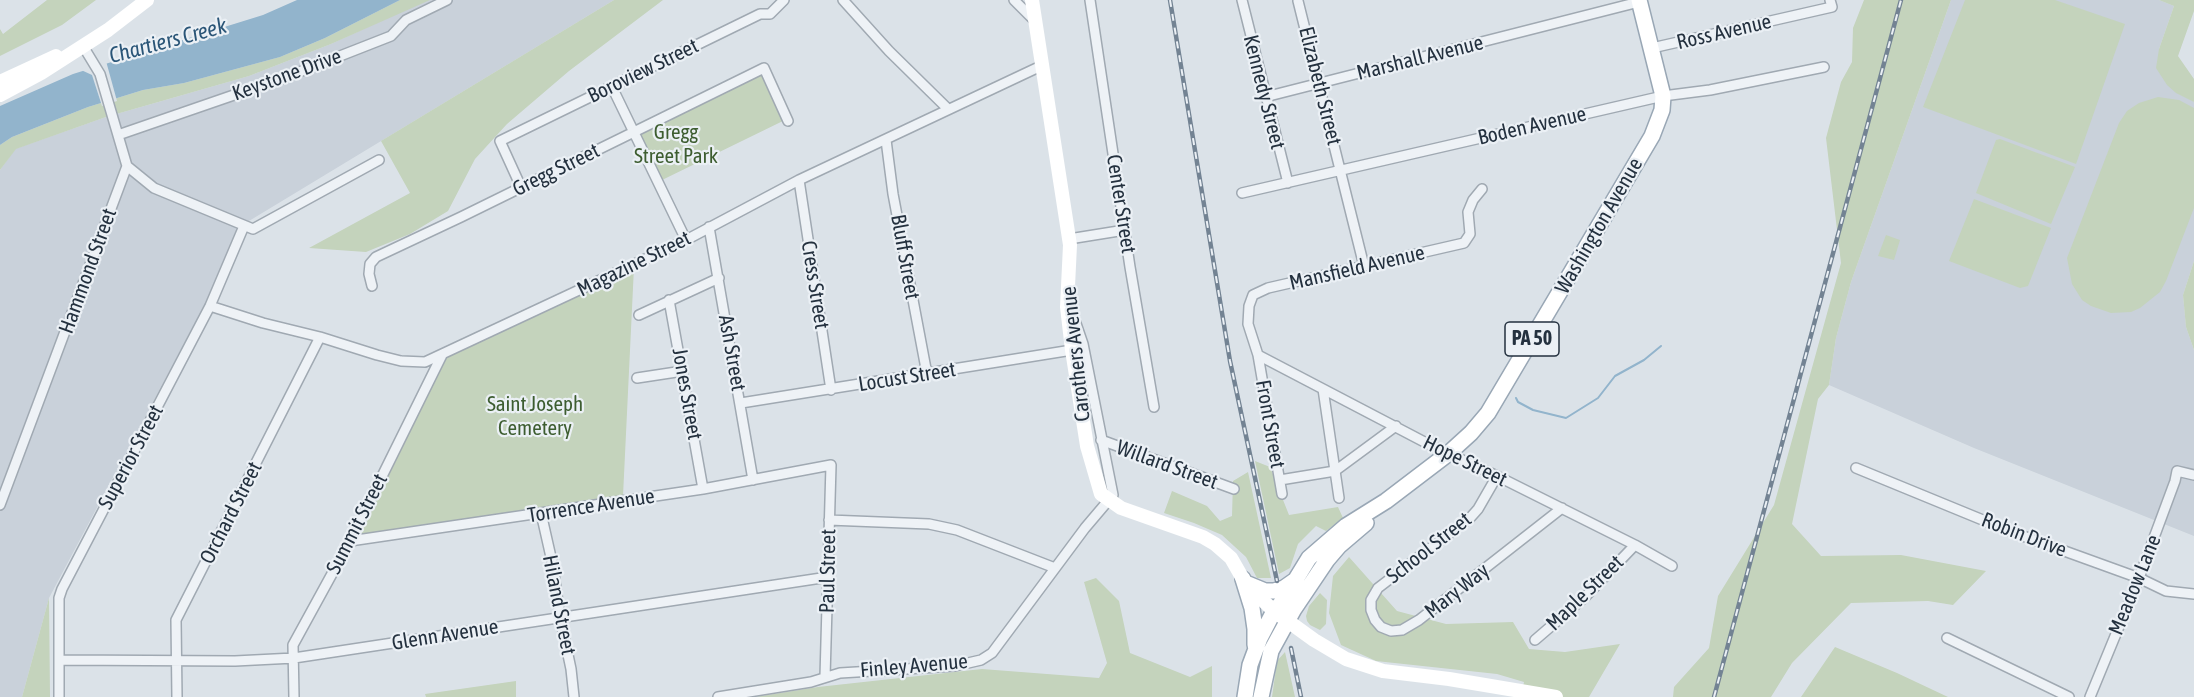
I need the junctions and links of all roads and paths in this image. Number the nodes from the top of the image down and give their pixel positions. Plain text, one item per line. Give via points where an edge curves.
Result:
1 (147, 0) edge
2 (447, 0) edge
3 (784, 0) edge
4 (843, 0) edge
5 (1014, 0) edge
6 (1032, 0) edge
7 (1090, 0) edge
8 (1242, 0) edge
9 (1298, 1) edge
10 (1639, 1) edge
11 (1831, 3) edge
12 (1034, 20) junction
13 (83, 45) junction
14 (1652, 48) junction
15 (1041, 66) junction
16 (1824, 67) dead end
17 (0, 82) edge
18 (1319, 83) junction
19 (612, 87) junction
20 (0, 95) edge
21 (1663, 96) junction
22 (1265, 97) junction
23 (948, 109) junction
24 (788, 121) dead end
25 (633, 132) junction
26 (118, 135) junction
27 (886, 140) junction
28 (379, 160) dead end
29 (127, 166) junction
30 (1342, 171) junction
31 (799, 180) junction
32 (1288, 183) junction
33 (521, 187) junction
34 (1482, 189) dead end
35 (1242, 193) dead end
36 (244, 226) junction
37 (710, 227) junction
38 (1125, 230) junction
39 (1069, 239) junction
40 (686, 240) junction
41 (1364, 266) junction
42 (719, 278) junction
43 (372, 286) dead end
44 (669, 300) junction
45 (1067, 300) junction
46 (210, 306) junction
47 (639, 315) dead end
48 (320, 337) junction
49 (1072, 350) junction
50 (442, 355) junction
51 (1258, 355) junction
52 (683, 371) junction
53 (927, 374) junction
54 (637, 378) dead end
55 (1323, 389) junction
56 (831, 390) junction
57 (741, 403) junction
58 (1154, 407) dead end
59 (1396, 426) junction
60 (1101, 440) junction
61 (1449, 453) junction
62 (831, 465) joint
63 (1856, 468) dead end
64 (1335, 471) junction
65 (2194, 475) edge
66 (1497, 476) junction
67 (753, 480) junction
68 (1280, 480) junction
69 (703, 489) junction
70 (1234, 489) dead end
71 (1282, 494) dead end
72 (1340, 498) dead end
73 (2, 501) edge
74 (1108, 501) junction
75 (1386, 501) junction
76 (1563, 508) junction
77 (541, 513) junction
78 (829, 520) junction
79 (350, 541) junction
80 (1635, 545) junction
81 (1672, 566) dead end
82 (1055, 568) junction
83 (828, 577) junction
84 (2139, 578) junction
85 (1296, 579) junction
86 (1246, 581) junction
87 (1378, 588) joint
88 (2194, 594) edge
89 (1274, 611) junction
90 (560, 617) junction
91 (1287, 621) junction
92 (1947, 638) dead end
93 (1535, 640) dead end
94 (1255, 651) junction
95 (294, 658) junction
96 (59, 660) junction
97 (176, 661) junction
98 (825, 677) junction
99 (59, 697) edge
100 (177, 697) edge
101 (294, 697) edge
102 (574, 697) edge
103 (718, 697) edge
104 (1245, 697) edge
105 (1261, 697) edge
106 (1556, 697) edge
107 (2069, 697) edge
108 (2090, 697) edge

1 - 13 street
2 - 26 street, Keystone Drive via 406,21 391,36
3 - 19 street, Boroview Street via 770,14 760,14
4 - 23 street
5 - 12 street
6 - 12 street, Carothers Avenue
7 - 38 street, Center Street
8 - 22 street, Kennedy Street
9 - 18 street, Elizabeth Street
10 - 14 main road, Washington Avenue / PA 50
10 - 18 street, Marshall Avenue
11 - 14 street, Ross Avenue
12 - 15 street, Carothers Avenue
13 - 17 street
13 - 20 street
13 - 26 street via 100,74
14 - 21 main road, Washington Avenue / PA 50
15 - 23 street, Magazine Street
15 - 39 street, Carothers Avenue
16 - 21 street, Boden Avenue
18 - 22 street, Marshall Avenue
18 - 30 street, Elizabeth Street
19 - 25 street
19 - 33 street, Boroview Street via 500,141
21 - 30 street, Boden Avenue
21 - 61 main road, Washington Avenue / PA 50 via 1652,136 1495,403
22 - 32 street, Kennedy Street
23 - 27 street, Magazine Street
24 - 25 street, Gregg Street via 764,68
25 - 33 street, Gregg Street
25 - 40 street
26 - 29 street
27 - 31 street, Magazine Street
27 - 53 street, Bluff Street
28 - 36 street via 253,229
29 - 36 street via 154,188
29 - 73 street, Hammond Street
30 - 32 street, Boden Avenue
30 - 41 street, Elizabeth Street
31 - 37 street, Magazine Street
31 - 56 street, Cress Street
32 - 35 street, Boden Avenue
33 - 43 street, Gregg Street via 376,257 370,264
34 - 41 street, Mansfield Avenue via 1468,212 1470,234 1464,243
36 - 46 street, Superior Street
37 - 40 street, Magazine Street
37 - 42 street, Ash Street
38 - 39 street
38 - 58 street, Center Street
39 - 45 street, Carothers Avenue
40 - 50 street, Magazine Street
41 - 51 street, Mansfield Avenue via 1253,295 1248,324
42 - 44 street
42 - 57 street, Ash Street
44 - 47 street
44 - 52 street, Jones Street
45 - 49 street, Carothers Avenue
45 - 60 street via 1083,344
46 - 48 street, Magazine Street
46 - 96 street, Superior Street via 62,589
48 - 50 street, Magazine Street via 401,361 425,362
48 - 97 street, Orchard Street via 176,620
49 - 53 street, Locust Street
49 - 74 street, Carothers Avenue via 1087,446 1097,486
50 - 79 street, Summit Street
51 - 55 street, Hope Street
51 - 68 street, Front Street
52 - 54 street
52 - 69 street, Jones Street
53 - 56 street, Locust Street
55 - 59 street, Hope Street
55 - 64 street
56 - 57 street, Locust Street
57 - 67 street, Ash Street
59 - 61 street, Hope Street
59 - 64 street
60 - 70 street, Willard Street
60 - 74 street via 1113,490
61 - 66 street, Hope Street
61 - 75 main road, Washington Avenue / PA 50
62 - 67 street, Torrence Avenue
62 - 78 street, Paul Street
63 - 84 street, Robin Drive via 2012,532
64 - 68 street
64 - 72 street
65 - 84 street, Meadow Lane via 2177,471
66 - 76 street, Hope Street
66 - 87 street, School Street via 1470,518
67 - 69 street, Torrence Avenue
68 - 71 street, Front Street
69 - 77 street, Torrence Avenue
74 - 82 street, Finley Avenue
74 - 86 street via 1203,537 1231,558
75 - 85 main road, Washington Avenue / PA 50 via 1321,547
75 - 91 main road, Washington Avenue / PA 50 via 1327,560
76 - 80 street, Hope Street
76 - 87 street, Mary Way via 1402,630 1391,631 1375,620 1371,600
77 - 79 street, Torrence Avenue
77 - 90 street, Hiland Street
78 - 82 street via 929,524 957,530
78 - 83 street, Paul Street
79 - 95 street, Summit Street via 292,645
80 - 81 street, Hope Street
80 - 93 street, Maple Street via 1585,597
82 - 98 street, Finley Avenue via 992,653 981,660 955,666
83 - 90 street, Glenn Avenue
83 - 98 street, Paul Street
84 - 88 street, Robin Drive via 2166,591
84 - 108 street, Meadow Lane
85 - 86 main road via 1274,591 1265,591
85 - 89 main road, Washington Avenue / PA 50
86 - 89 street
86 - 94 main road
89 - 91 street
89 - 94 main road, Washington Avenue / PA 50
90 - 95 street, Glenn Avenue
90 - 102 street, Hiland Street
91 - 105 main road, Washington Avenue / PA 50 via 1271,651
91 - 106 street via 1331,651 1370,668
92 - 107 street
94 - 104 main road, Washington Avenue / PA 50
95 - 97 street, Glenn Avenue
95 - 101 street, Summit Street
96 - 97 street, Glenn Avenue
96 - 99 street, Superior Street
97 - 100 street, Orchard Street
98 - 103 street, Finley Avenue

